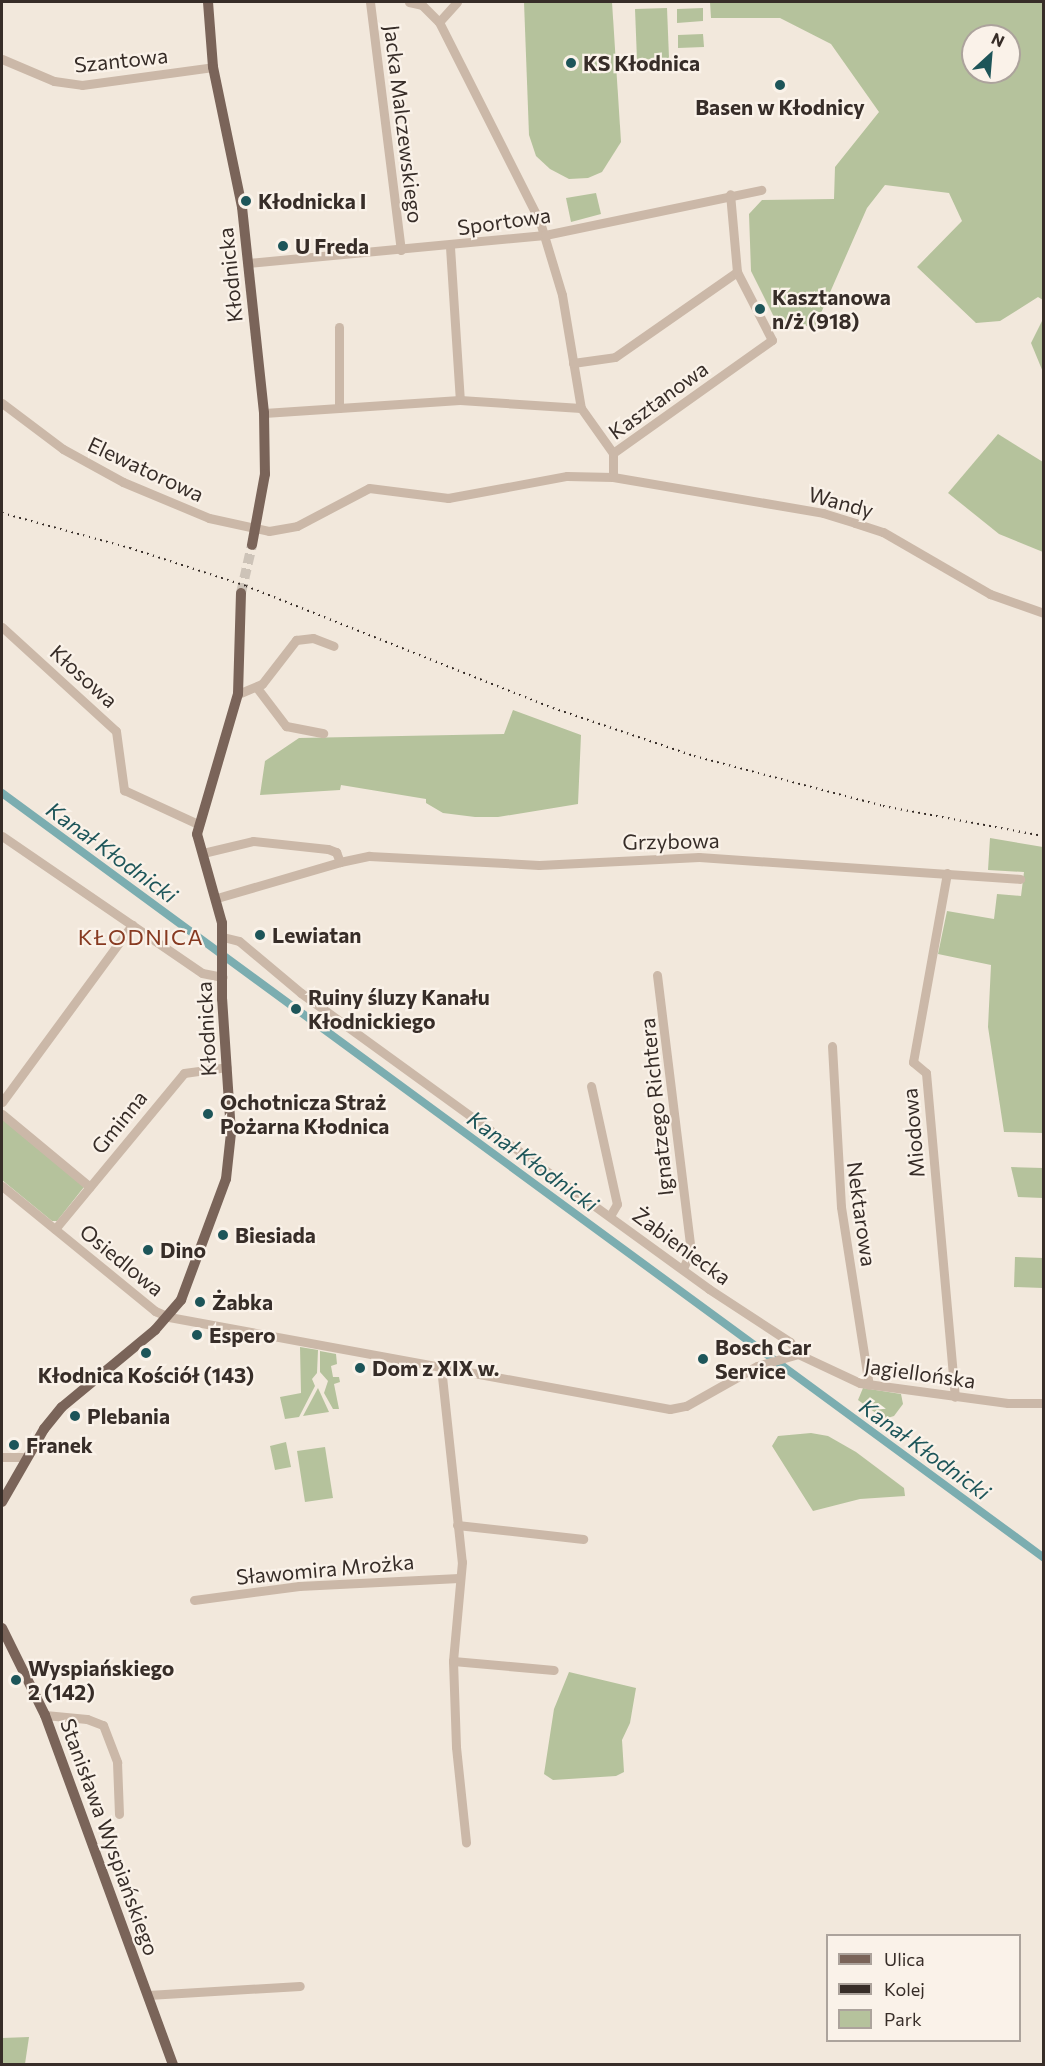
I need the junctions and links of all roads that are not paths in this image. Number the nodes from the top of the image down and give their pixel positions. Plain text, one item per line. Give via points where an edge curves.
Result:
1 (208, 2) edge
2 (370, 2) edge
3 (409, 2) edge
4 (457, 2) edge
5 (439, 22) junction
6 (2, 59) edge
7 (213, 67) junction
8 (761, 190) dead end
9 (730, 194) junction
10 (545, 235) junction
11 (450, 247) junction
12 (401, 250) junction
13 (248, 262) junction
14 (737, 272) junction
15 (339, 327) dead end
16 (573, 363) junction
17 (460, 400) junction
18 (2, 403) edge
19 (339, 408) junction
20 (581, 408) junction
21 (264, 413) junction
22 (613, 453) junction
23 (613, 477) junction
24 (255, 528) junction
25 (252, 545) tunnel mouth
26 (241, 592) tunnel mouth
27 (1044, 613) edge
28 (2, 627) edge
29 (334, 646) dead end
30 (256, 688) junction
31 (238, 694) junction
32 (323, 733) dead end
33 (198, 824) junction
34 (2, 836) edge
35 (203, 853) junction
36 (340, 862) junction
37 (947, 873) junction
38 (1020, 879) dead end
39 (217, 898) junction
40 (132, 925) junction
41 (223, 940) junction
42 (657, 975) dead end
43 (223, 978) junction
44 (831, 1046) dead end
45 (227, 1067) junction
46 (591, 1086) dead end
47 (2, 1102) edge
48 (2, 1114) edge
49 (2, 1186) edge
50 (90, 1187) junction
51 (610, 1216) junction
52 (55, 1229) junction
53 (683, 1269) junction
54 (169, 1317) junction
55 (798, 1354) junction
56 (441, 1367) junction
57 (869, 1385) junction
58 (955, 1397) junction
59 (1044, 1403) edge
60 (2, 1457) edge
61 (27, 1457) junction
62 (2, 1502) edge
63 (457, 1525) junction
64 (583, 1539) dead end
65 (459, 1578) junction
66 (194, 1600) dead end
67 (2, 1628) edge
68 (453, 1662) junction
69 (554, 1670) dead end
70 (45, 1715) junction
71 (119, 1814) dead end
72 (466, 1842) dead end
73 (300, 1986) dead end
74 (148, 1995) junction
75 (173, 2064) edge

1 - 7 main road, Kłodnicka
2 - 12 street, Jacka Malczewskiego
3 - 5 street, Jacka Malczewskiego via 422,5
4 - 5 street
5 - 10 street
6 - 7 street, Szantowa via 54,81 82,85
7 - 13 main road, Kłodnicka
8 - 9 street, Sportowa
9 - 10 street, Sportowa
9 - 14 street, Kasztanowa
10 - 11 street, Sportowa
10 - 16 street via 562,296
11 - 12 street, Sportowa
11 - 17 street
12 - 13 street, Sportowa
13 - 21 main road, Kłodnicka
14 - 16 street via 615,357
14 - 22 street, Kasztanowa via 772,340
15 - 19 street
16 - 20 street
17 - 19 street
17 - 20 street
18 - 24 street, Elewatorowa via 63,449 123,482 209,518
19 - 21 street
20 - 22 street
21 - 24 main road, Kłodnicka via 265,474
22 - 23 street, Kasztanowa
23 - 24 street via 567,476 448,498 369,488 297,526 269,531
23 - 27 street, Wandy via 823,513 855,523 883,532 990,594
24 - 25 main road, Kłodnicka
26 - 31 main road, Kłodnicka
28 - 33 street, Kłosowa via 116,731 124,790
29 - 30 street via 313,638 296,640 278,667
30 - 31 street
30 - 32 street via 286,726
31 - 33 main road, Kłodnicka
33 - 35 main road, Kłodnicka
34 - 40 street
35 - 36 street via 253,841 328,849 336,852
35 - 39 main road, Kłodnicka
36 - 37 street, Grzybowa via 369,856 512,865 699,857
36 - 39 street, Grzybowa
37 - 38 street, Grzybowa
37 - 58 street, Miodowa via 914,1062 926,1073
39 - 41 main road, Kłodnicka
40 - 43 street via 202,973
40 - 47 street
41 - 43 main road, Kłodnicka
41 - 51 street, Żabieniecka via 239,941 301,993
42 - 53 street, Ignatzego Richtera via 691,1250
43 - 45 main road, Kłodnicka
44 - 57 street, Nektarowa via 841,1207
45 - 50 street, Gminna via 184,1073
45 - 54 main road, Kłodnicka via 230,1166 192,1276
46 - 51 street via 617,1204
48 - 50 street
49 - 52 street, Osiedlowa
50 - 52 street, Gminna
51 - 53 street, Żabieniecka
52 - 54 street, Osiedlowa via 155,1311
53 - 55 street, Żabieniecka via 790,1341
54 - 56 street
54 - 61 main road, Kłodnicka via 72,1397
55 - 56 street via 756,1365 686,1406 670,1409
55 - 57 street, Jagiellońska via 851,1381
56 - 63 street
57 - 58 street, Jagiellońska
58 - 59 street, Jagiellońska
60 - 61 street
61 - 62 main road, Kłodnicka
63 - 64 street
63 - 65 street via 462,1562
65 - 66 street, Sławomira Mrożka via 299,1586
65 - 68 street
67 - 70 main road, Stanisława Wyspiańskiego
68 - 69 street
68 - 72 street via 456,1747
70 - 71 street via 87,1719 103,1725 117,1762
70 - 74 main road, Stanisława Wyspiańskiego
73 - 74 street
74 - 75 main road, Stanisława Wyspiańskiego

